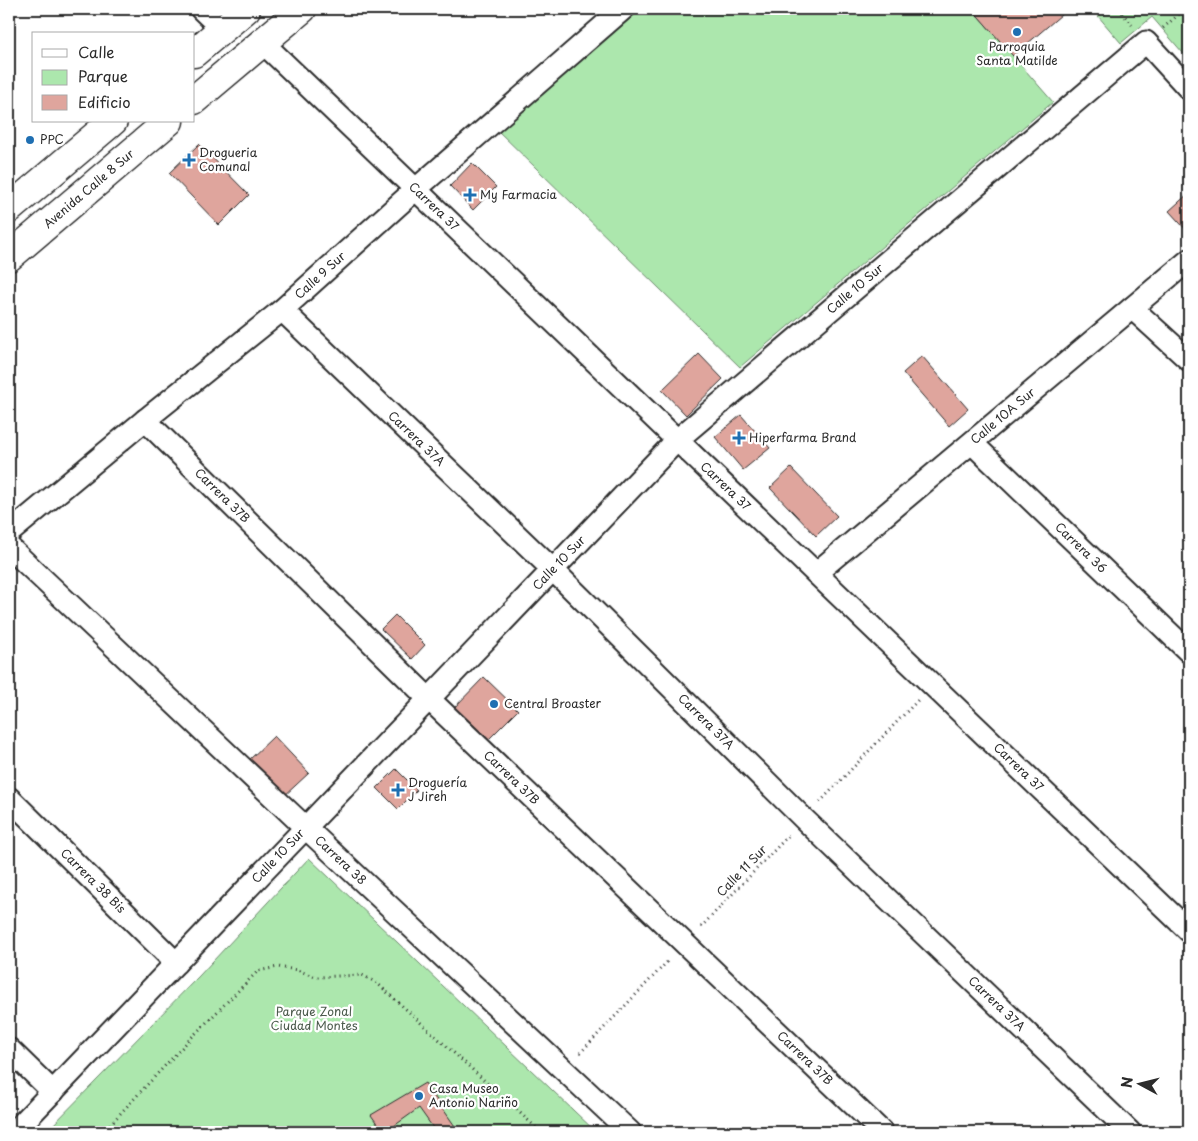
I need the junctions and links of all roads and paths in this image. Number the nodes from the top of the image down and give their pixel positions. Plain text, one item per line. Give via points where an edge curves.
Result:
1 (201, 9) edge
2 (246, 9) edge
3 (302, 9) edge
4 (623, 9) edge
5 (1185, 9) edge
6 (222, 29) junction
7 (262, 42) junction
8 (1146, 42) junction
9 (195, 52) edge
10 (1189, 88) edge
11 (195, 99) edge
12 (112, 122) edge
13 (168, 122) edge
14 (416, 190) junction
15 (9, 209) edge
16 (9, 257) edge
17 (1189, 260) edge
18 (1132, 308) junction
19 (282, 310) junction
20 (1189, 360) edge
21 (146, 420) junction
22 (677, 440) junction
23 (972, 443) junction
24 (9, 533) edge
25 (9, 547) edge
26 (552, 569) junction
27 (816, 573) junction
28 (1189, 652) edge
29 (932, 685) junction
30 (429, 699) junction
31 (9, 798) edge
32 (804, 819) junction
33 (306, 828) junction
34 (1189, 931) edge
35 (685, 944) junction
36 (176, 963) junction
37 (9, 1049) edge
38 (564, 1070) junction
39 (53, 1092) junction
40 (365, 1129) dead end
41 (14, 1132) edge
42 (103, 1132) edge
43 (360, 1132) edge
44 (541, 1132) edge
45 (630, 1132) edge
46 (882, 1132) edge
47 (1130, 1132) edge

1 - 6 street
2 - 6 main road
3 - 7 main road
4 - 14 street, Calle 9 Sur
5 - 8 path
6 - 9 main road
7 - 11 main road
7 - 14 street, Carrera 37
8 - 10 street
8 - 22 street, Calle 10 Sur
12 - 15 main road
13 - 16 main road, Avenida Calle 8 Sur
14 - 19 street, Calle 9 Sur
14 - 22 street, Carrera 37
17 - 18 street, Calle 10A Sur
18 - 20 street
18 - 23 street, Calle 10A Sur
19 - 21 street, Calle 9 Sur
19 - 26 street, Carrera 37A
21 - 24 street, Calle 9 Sur
21 - 30 street, Carrera 37B
22 - 26 street, Calle 10 Sur
22 - 27 street, Carrera 37
23 - 27 street, Calle 10A Sur
23 - 28 street, Carrera 36
25 - 33 street, Carrera 38
26 - 30 street, Calle 10 Sur
26 - 32 street, Carrera 37A
27 - 29 street, Carrera 37
29 - 32 path, Calle 11 Sur
29 - 34 street, Carrera 37
30 - 33 street, Calle 10 Sur
30 - 35 street, Carrera 37B
31 - 36 street, Carrera 38 Bis
32 - 35 path, Calle 11 Sur
32 - 47 street, Carrera 37A
33 - 36 street, Calle 10 Sur
33 - 38 street, Carrera 38
35 - 38 path, Calle 11 Sur
35 - 46 street, Carrera 37B
36 - 39 street, Calle 10 Sur
37 - 39 street
38 - 45 street, Carrera 38
39 - 41 street, Calle 10 Sur
40 - 43 path
42 - 44 path via 258,971 278,966 316,977 362,975 377,983

